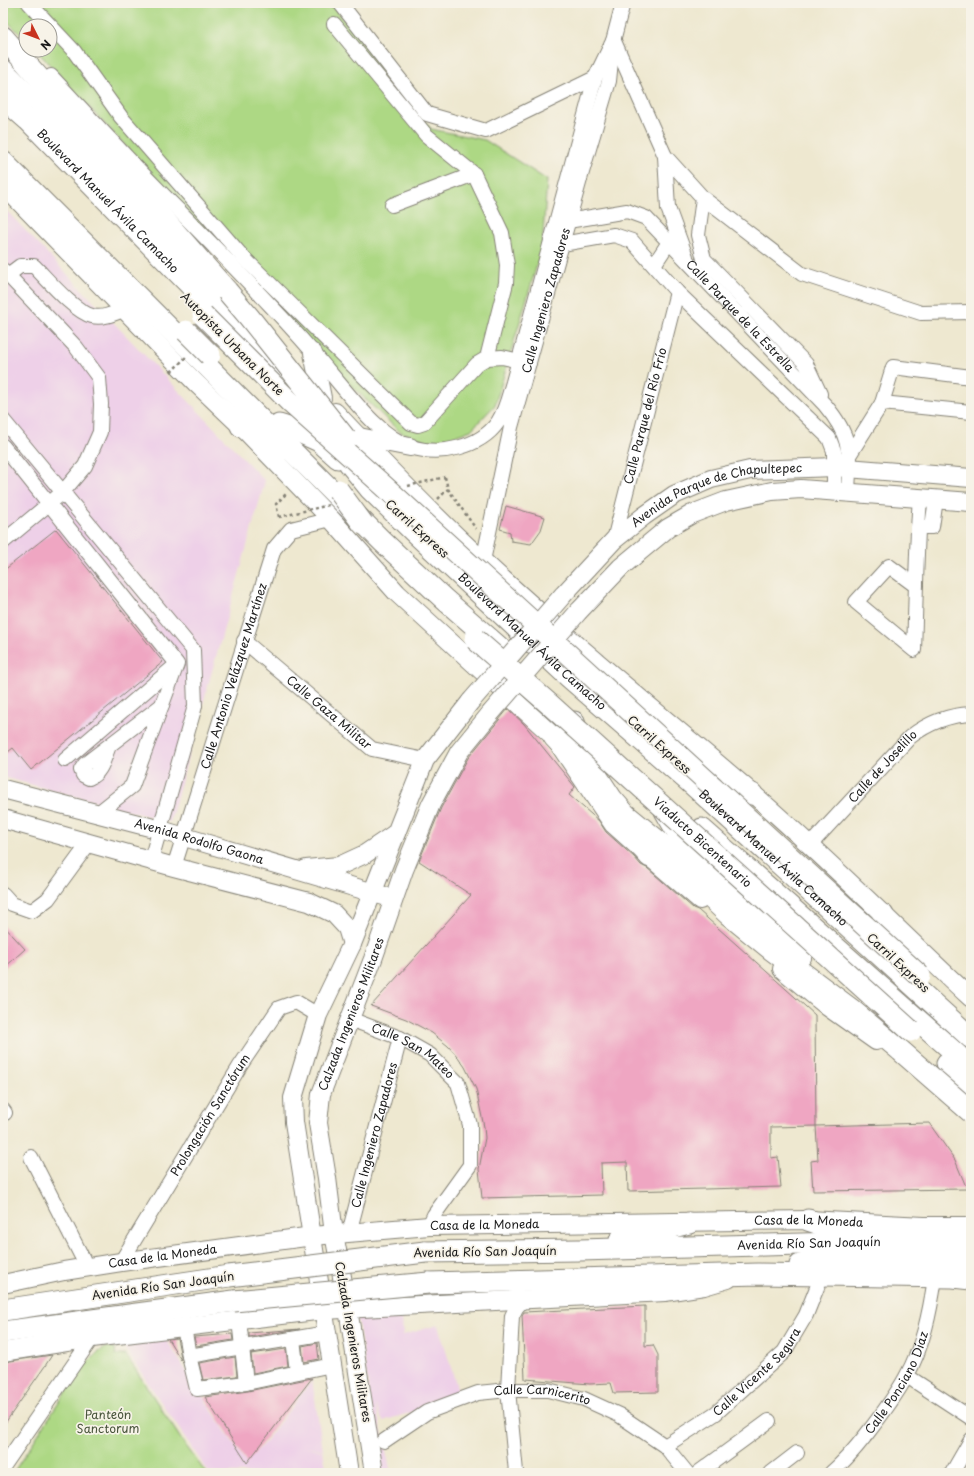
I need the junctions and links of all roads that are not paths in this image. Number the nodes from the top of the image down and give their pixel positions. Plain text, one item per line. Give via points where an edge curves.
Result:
1 (29, 3) edge
2 (340, 3) edge
3 (624, 3) edge
4 (334, 24) dead end
5 (3, 27) edge
6 (3, 37) edge
7 (613, 41) junction
8 (3, 68) edge
9 (595, 78) junction
10 (3, 80) edge
11 (3, 98) edge
12 (3, 116) edge
13 (28, 120) junction
14 (3, 146) edge
15 (664, 156) junction
16 (3, 162) edge
17 (474, 174) junction
18 (3, 185) edge
19 (703, 198) junction
20 (392, 205) dead end
21 (563, 218) junction
22 (669, 242) junction
23 (556, 243) junction
24 (688, 262) junction
25 (654, 265) junction
26 (6, 273) edge
27 (678, 292) junction
28 (125, 309) junction
29 (971, 312) edge
30 (313, 353) junction
31 (487, 358) junction
32 (524, 361) junction
33 (971, 377) edge
34 (322, 398) junction
35 (292, 404) junction
36 (882, 404) junction
37 (825, 405) junction
38 (971, 412) edge
39 (3, 420) edge
40 (279, 425) junction
41 (241, 426) junction
42 (359, 437) junction
43 (3, 446) edge
44 (410, 447) junction
45 (842, 462) junction
46 (344, 463) junction
47 (971, 478) edge
48 (384, 486) junction
49 (841, 491) junction
50 (62, 493) junction
51 (928, 498) junction
52 (971, 502) edge
53 (49, 504) junction
54 (644, 516) junction
55 (331, 519) junction
56 (361, 520) junction
57 (657, 537) junction
58 (614, 540) junction
59 (3, 542) edge
60 (476, 563) junction
61 (916, 586) junction
62 (433, 602) joint
63 (579, 611) joint
64 (244, 642) junction
65 (517, 648) joint
66 (194, 650) junction
67 (177, 664) junction
68 (162, 705) junction
69 (570, 712) junction
70 (971, 714) edge
71 (554, 737) junction
72 (109, 746) dead end
73 (65, 760) dead end
74 (425, 760) junction
75 (648, 780) junction
76 (693, 785) junction
77 (3, 789) edge
78 (752, 794) junction
79 (97, 814) junction
80 (3, 819) edge
81 (618, 820) junction
82 (161, 830) junction
83 (396, 834) junction
84 (184, 837) junction
85 (89, 843) junction
86 (810, 845) junction
87 (650, 857) junction
88 (152, 860) junction
89 (678, 862) junction
90 (174, 867) junction
91 (297, 870) junction
92 (372, 892) junction
93 (3, 894) edge
94 (394, 900) junction
95 (728, 914) junction
96 (883, 915) junction
97 (782, 940) junction
98 (352, 944) junction
99 (899, 972) junction
100 (971, 998) edge
101 (318, 1015) junction
102 (350, 1019) junction
103 (971, 1024) edge
104 (971, 1030) edge
105 (400, 1038) junction
106 (971, 1038) edge
107 (971, 1067) edge
108 (971, 1084) edge
109 (971, 1108) edge
110 (971, 1112) edge
111 (31, 1157) dead end
112 (808, 1220) junction
113 (689, 1223) junction
114 (429, 1226) junction
115 (970, 1229) edge
116 (342, 1234) junction
117 (313, 1236) junction
118 (872, 1242) junction
119 (580, 1250) junction
120 (971, 1258) edge
121 (122, 1262) junction
122 (971, 1266) edge
123 (85, 1267) junction
124 (821, 1268) junction
125 (742, 1274) junction
126 (935, 1278) junction
127 (971, 1279) edge
128 (3, 1284) edge
129 (523, 1300) junction
130 (348, 1309) junction
131 (3, 1310) edge
132 (324, 1310) junction
133 (236, 1311) junction
134 (184, 1327) junction
135 (3, 1332) edge
136 (327, 1333) junction
137 (92, 1338) junction
138 (294, 1339) junction
139 (242, 1346) junction
140 (3, 1352) edge
141 (189, 1356) junction
142 (332, 1365) junction
143 (297, 1372) junction
144 (907, 1376) junction
145 (246, 1383) junction
146 (508, 1390) junction
147 (971, 1418) edge
148 (769, 1421) dead end
149 (971, 1440) edge
150 (384, 1441) dead end
151 (665, 1446) junction
152 (797, 1453) dead end
153 (3, 1467) edge
154 (349, 1473) edge
155 (374, 1473) edge
156 (516, 1473) edge
157 (687, 1473) edge
158 (698, 1473) edge
159 (771, 1473) edge
160 (831, 1473) edge
161 (952, 1473) edge

1 - 31 street via 74,51 122,117 242,256 411,423 424,423 478,364
2 - 9 street via 427,114 486,131
3 - 7 street, Calle Ingeniero Zapadores
4 - 17 street via 426,135
5 - 30 street via 229,261
6 - 48 highway, bridge via 249,317
7 - 9 street, Calle Ingeniero Zapadores
7 - 15 street
7 - 21 street, Calle Ingeniero Zapadores via 609,81
8 - 34 main road, Boulevard Manuel Ávila Camacho via 216,294
9 - 21 street, Calle Ingeniero Zapadores
10 - 13 highway
11 - 13 highway, Boulevard Manuel Ávila Camacho
12 - 35 highway, Autopista Urbana Norte, bridge
13 - 76 highway, Boulevard Manuel Ávila Camacho via 253,349 370,488 414,532 569,677
14 - 40 highway, Autopista Urbana Norte, bridge
15 - 19 street
15 - 24 street via 668,208
16 - 56 highway, Boulevard Manuel Ávila Camacho
17 - 20 street
17 - 31 street via 502,233 507,265 506,283
18 - 28 main road
19 - 29 street via 802,274 921,313
19 - 37 street via 698,235 704,259 806,364
21 - 22 street, Calle Parque de la Estrella via 627,211 646,218
21 - 23 street, Calle Ingeniero Zapadores
22 - 24 street, Calle Parque de la Estrella
22 - 25 street
23 - 25 street, Calle Parque de la Estrella via 614,235 632,241
23 - 32 street, Calle Ingeniero Zapadores
24 - 37 street, Calle Parque de la Estrella
25 - 27 street, Calle Parque de la Estrella
26 - 28 street via 20,266 34,266 72,304 92,316 108,316
26 - 50 street via 76,347 99,378 100,432 85,466
27 - 45 street, Calle Parque de la Estrella via 829,438
27 - 58 street, Calle Parque del Río Frío
28 - 41 main road
30 - 34 main road
30 - 44 street via 376,424
31 - 32 street via 502,357
32 - 44 street, Calle Ingeniero Zapadores via 497,423 487,434 449,450
32 - 60 street, Calle Ingeniero Zapadores via 511,427
33 - 36 street via 893,367
34 - 42 main road, Boulevard Manuel Ávila Camacho
35 - 46 highway, Carril Express, bridge
35 - 48 highway, Autopista Urbana Norte, bridge
36 - 38 street
36 - 45 street
37 - 45 street, Calle Parque de la Estrella via 843,430 848,445
39 - 50 street
40 - 46 highway, Carril Express via 320,441
40 - 62 highway, Autopista Urbana Norte, bridge via 321,469 388,557
41 - 55 main road
41 - 56 highway via 259,437 341,512
42 - 44 main road
42 - 60 main road, Boulevard Manuel Ávila Camacho
43 - 53 street
45 - 47 main road, Avenida Parque de Chapultepec
45 - 49 street, Calle Parque de la Estrella
45 - 54 main road, Avenida Parque de Chapultepec via 750,470 711,479 674,495
46 - 104 highway, Carril Express, bridge
48 - 60 highway, Autopista Urbana Norte, bridge
49 - 51 main road, Avenida Parque de Chapultepec
49 - 57 main road, Avenida Parque de Chapultepec via 772,491 726,501 692,514
50 - 53 street
50 - 66 street
51 - 52 main road, Avenida Parque de Chapultepec
51 - 61 street via 918,527
53 - 59 street
53 - 67 street
54 - 57 main road
54 - 58 main road, Avenida Parque de Chapultepec
55 - 64 street, Calle Antonio Velázquez Martínez via 291,529 274,549
55 - 71 main road via 397,592
56 - 69 highway, Boulevard Manuel Ávila Camacho via 444,599
57 - 63 main road, Avenida Parque de Chapultepec via 621,567
58 - 65 main road, Avenida Parque de Chapultepec, bridge
60 - 78 main road, Boulevard Manuel Ávila Camacho
60 - 103 highway, bridge
61 - 61 street via 890,566 856,602 914,650
62 - 108 highway, Viaducto Bicentenario, bridge
63 - 94 main road, Calzada Ingenieros Militares, bridge via 459,752 431,804
64 - 74 street, Calle Gaza Militar via 372,749
64 - 84 street, Calle Antonio Velázquez Martínez
65 - 74 main road, Calzada Ingenieros Militares, bridge
66 - 67 street
66 - 82 street via 195,706
67 - 68 street
67 - 73 street
68 - 72 street
68 - 79 street via 132,786
69 - 75 highway, Boulevard Manuel Ávila Camacho
69 - 89 highway via 589,764 612,799
70 - 86 street, Calle de Joselillo via 942,719 920,729 910,737
71 - 81 highway via 583,768
71 - 87 main road via 613,824
74 - 83 main road, Calzada Ingenieros Militares
75 - 97 highway via 686,848
75 - 107 highway, Boulevard Manuel Ávila Camacho
76 - 78 highway
76 - 99 highway, Boulevard Manuel Ávila Camacho
77 - 79 main road, Avenida Rodolfo Gaona
78 - 86 main road, Boulevard Manuel Ávila Camacho
79 - 82 main road, Avenida Rodolfo Gaona
80 - 85 main road
81 - 87 highway
81 - 95 highway via 651,843 687,884
82 - 84 main road, Avenida Rodolfo Gaona
82 - 88 street
83 - 91 main road via 365,854 339,866
83 - 92 main road, Calzada Ingenieros Militares
84 - 90 street, Calle Antonio Velázquez Martínez
84 - 91 main road, Avenida Rodolfo Gaona
85 - 88 main road
85 - 93 street via 48,899 32,911 12,904
86 - 96 main road, Boulevard Manuel Ávila Camacho
87 - 109 main road via 828,1007
88 - 90 main road
89 - 95 highway via 692,880
89 - 97 highway
90 - 98 main road via 309,902 334,914 347,928
91 - 92 main road, Avenida Rodolfo Gaona
92 - 94 main road, Avenida Rodolfo Gaona
92 - 98 main road, Calzada Ingenieros Militares
94 - 102 main road, Calzada Ingenieros Militares
95 - 110 highway, bridge via 858,1016
96 - 99 highway
96 - 100 main road, Boulevard Manuel Ávila Camacho
97 - 109 highway
98 - 101 main road, Calzada Ingenieros Militares
99 - 106 highway, Boulevard Manuel Ávila Camacho
101 - 117 main road, Calzada Ingenieros Militares via 293,1098 294,1122
101 - 121 street, Prolongación Sanctórum via 296,1002 279,1008 240,1066
102 - 105 street, Calle San Mateo
102 - 116 main road, Calzada Ingenieros Militares via 321,1094 318,1122 327,1178
105 - 114 street, Calle San Mateo via 430,1055 458,1083 470,1125 470,1165
105 - 116 street, Calle Ingeniero Zapadores
111 - 123 street via 83,1258
112 - 113 main road, Casa de la Moneda
112 - 115 main road, Casa de la Moneda
112 - 118 highway
113 - 114 main road, Casa de la Moneda
113 - 119 highway
114 - 116 main road, Casa de la Moneda
115 - 118 highway, Avenida Río San Joaquín
116 - 117 main road, Casa de la Moneda
116 - 130 main road, Calzada Ingenieros Militares
117 - 121 main road, Casa de la Moneda
117 - 132 main road, Calzada Ingenieros Militares
118 - 119 highway, Avenida Río San Joaquín
119 - 131 highway, Avenida Río San Joaquín, bridge via 424,1252 229,1276
120 - 124 highway via 857,1257
121 - 123 main road, Casa de la Moneda
122 - 124 highway via 856,1265
123 - 128 main road, Casa de la Moneda
124 - 125 highway, Avenida Río San Joaquín via 793,1267 772,1274
124 - 126 highway
124 - 151 street, Calle Vicente Segura via 806,1315 784,1352 716,1413
125 - 129 main road via 685,1290
125 - 133 highway, Avenida Río San Joaquín, bridge via 429,1283
126 - 127 highway
126 - 144 street, Calle Ponciano Díaz via 923,1337
129 - 130 main road
129 - 146 street via 512,1316
130 - 132 main road
130 - 155 main road, Calzada Ingenieros Militares
132 - 133 main road
132 - 136 main road, Calzada Ingenieros Militares
133 - 134 main road
133 - 135 highway, Avenida Río San Joaquín
133 - 139 street
134 - 137 main road
134 - 141 street
136 - 138 street
136 - 142 main road, Calzada Ingenieros Militares
137 - 140 main road
137 - 153 street
138 - 139 street
138 - 143 street
139 - 141 street
139 - 145 street
141 - 145 street via 197,1389
142 - 143 street
142 - 154 main road, Calzada Ingenieros Militares
143 - 145 street
144 - 147 street
144 - 160 street, Calle Ponciano Díaz via 873,1426
146 - 150 street, Calle Carnicerito via 478,1393 428,1412
146 - 151 street, Calle Carnicerito via 548,1390 584,1398 619,1415
146 - 156 street
148 - 158 street
149 - 161 street
151 - 157 street, Calle Carnicerito
152 - 159 street

